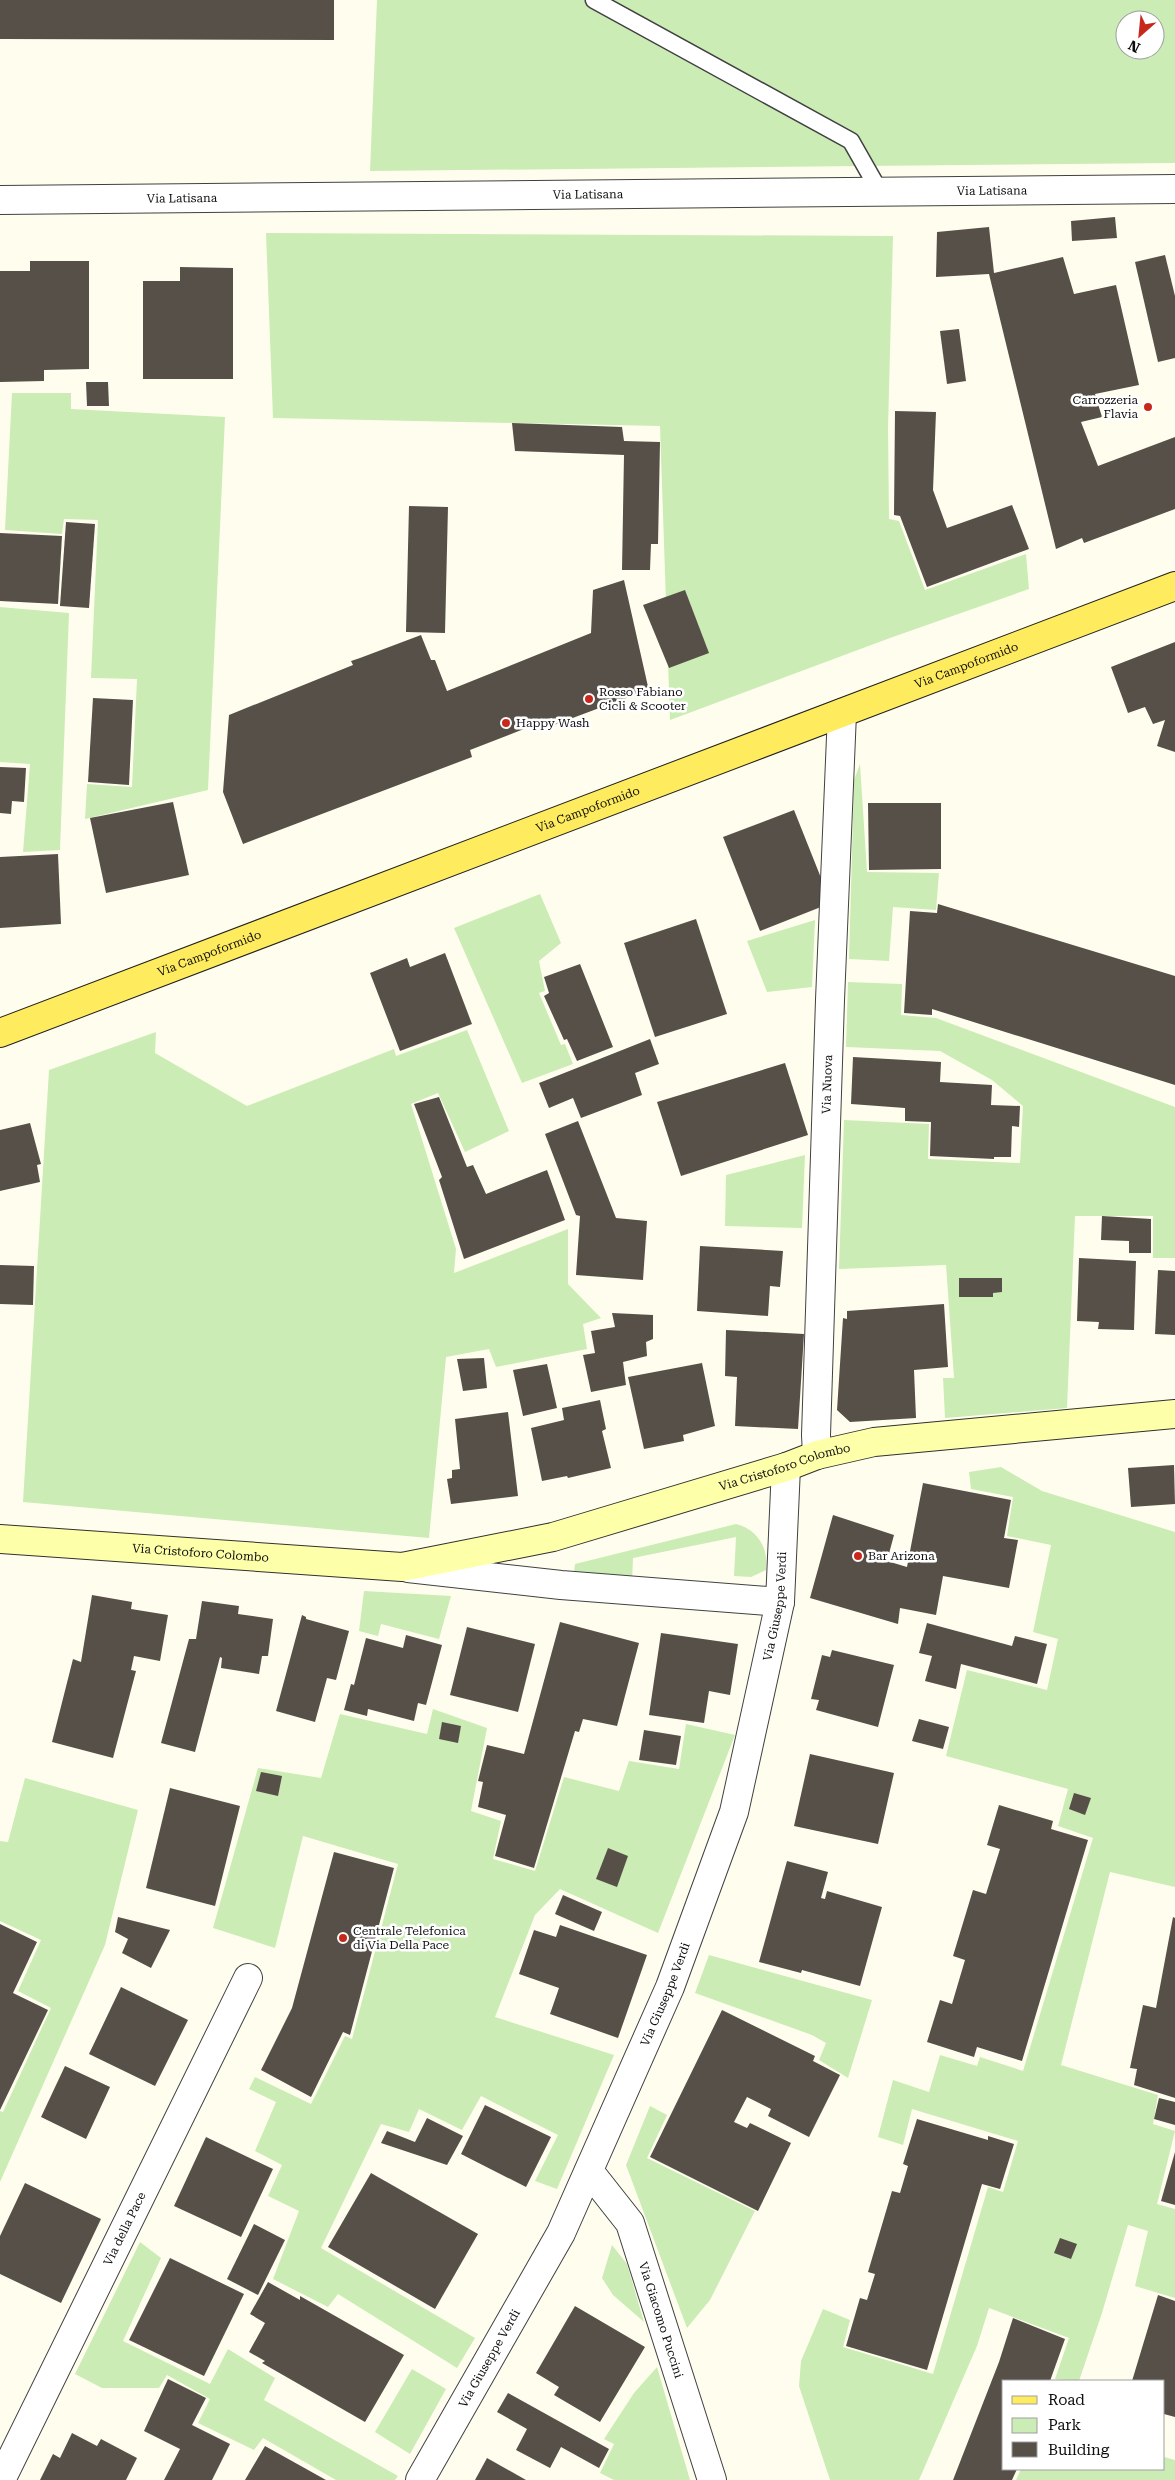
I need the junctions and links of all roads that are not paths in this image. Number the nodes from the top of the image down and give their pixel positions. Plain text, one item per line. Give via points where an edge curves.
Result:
1 (594, 0) edge
2 (1175, 189) edge
3 (880, 192) junction
4 (0, 200) edge
5 (1175, 586) edge
6 (842, 714) junction
7 (0, 1033) edge
8 (1175, 1414) edge
9 (817, 1455) junction
10 (786, 1467) junction
11 (0, 1539) edge
12 (402, 1567) junction
13 (780, 1602) junction
14 (248, 1978) dead end
15 (589, 2171) junction
16 (1, 2480) edge
17 (420, 2480) edge
18 (712, 2480) edge

1 - 3 lane via 851,141
2 - 3 street, Via Latisana
3 - 4 street, Via Latisana
5 - 6 main road, Via Campoformido
6 - 7 main road, Via Campoformido
6 - 9 street, Via Nuova
8 - 9 main road, Via Cristoforo Colombo via 874,1442
9 - 10 main road, Via Cristoforo Colombo
10 - 12 main road, Via Cristoforo Colombo via 553,1537
10 - 13 street, Via Giuseppe Verdi
11 - 12 main road, Via Cristoforo Colombo
12 - 13 street, Via Cristoforo Colombo via 561,1586
13 - 15 street, Via Giuseppe Verdi via 734,1812 670,1987
14 - 16 street, Via della Pace
15 - 17 street, Via Giuseppe Verdi via 561,2233
15 - 18 street, Via Giacomo Puccini via 630,2223

